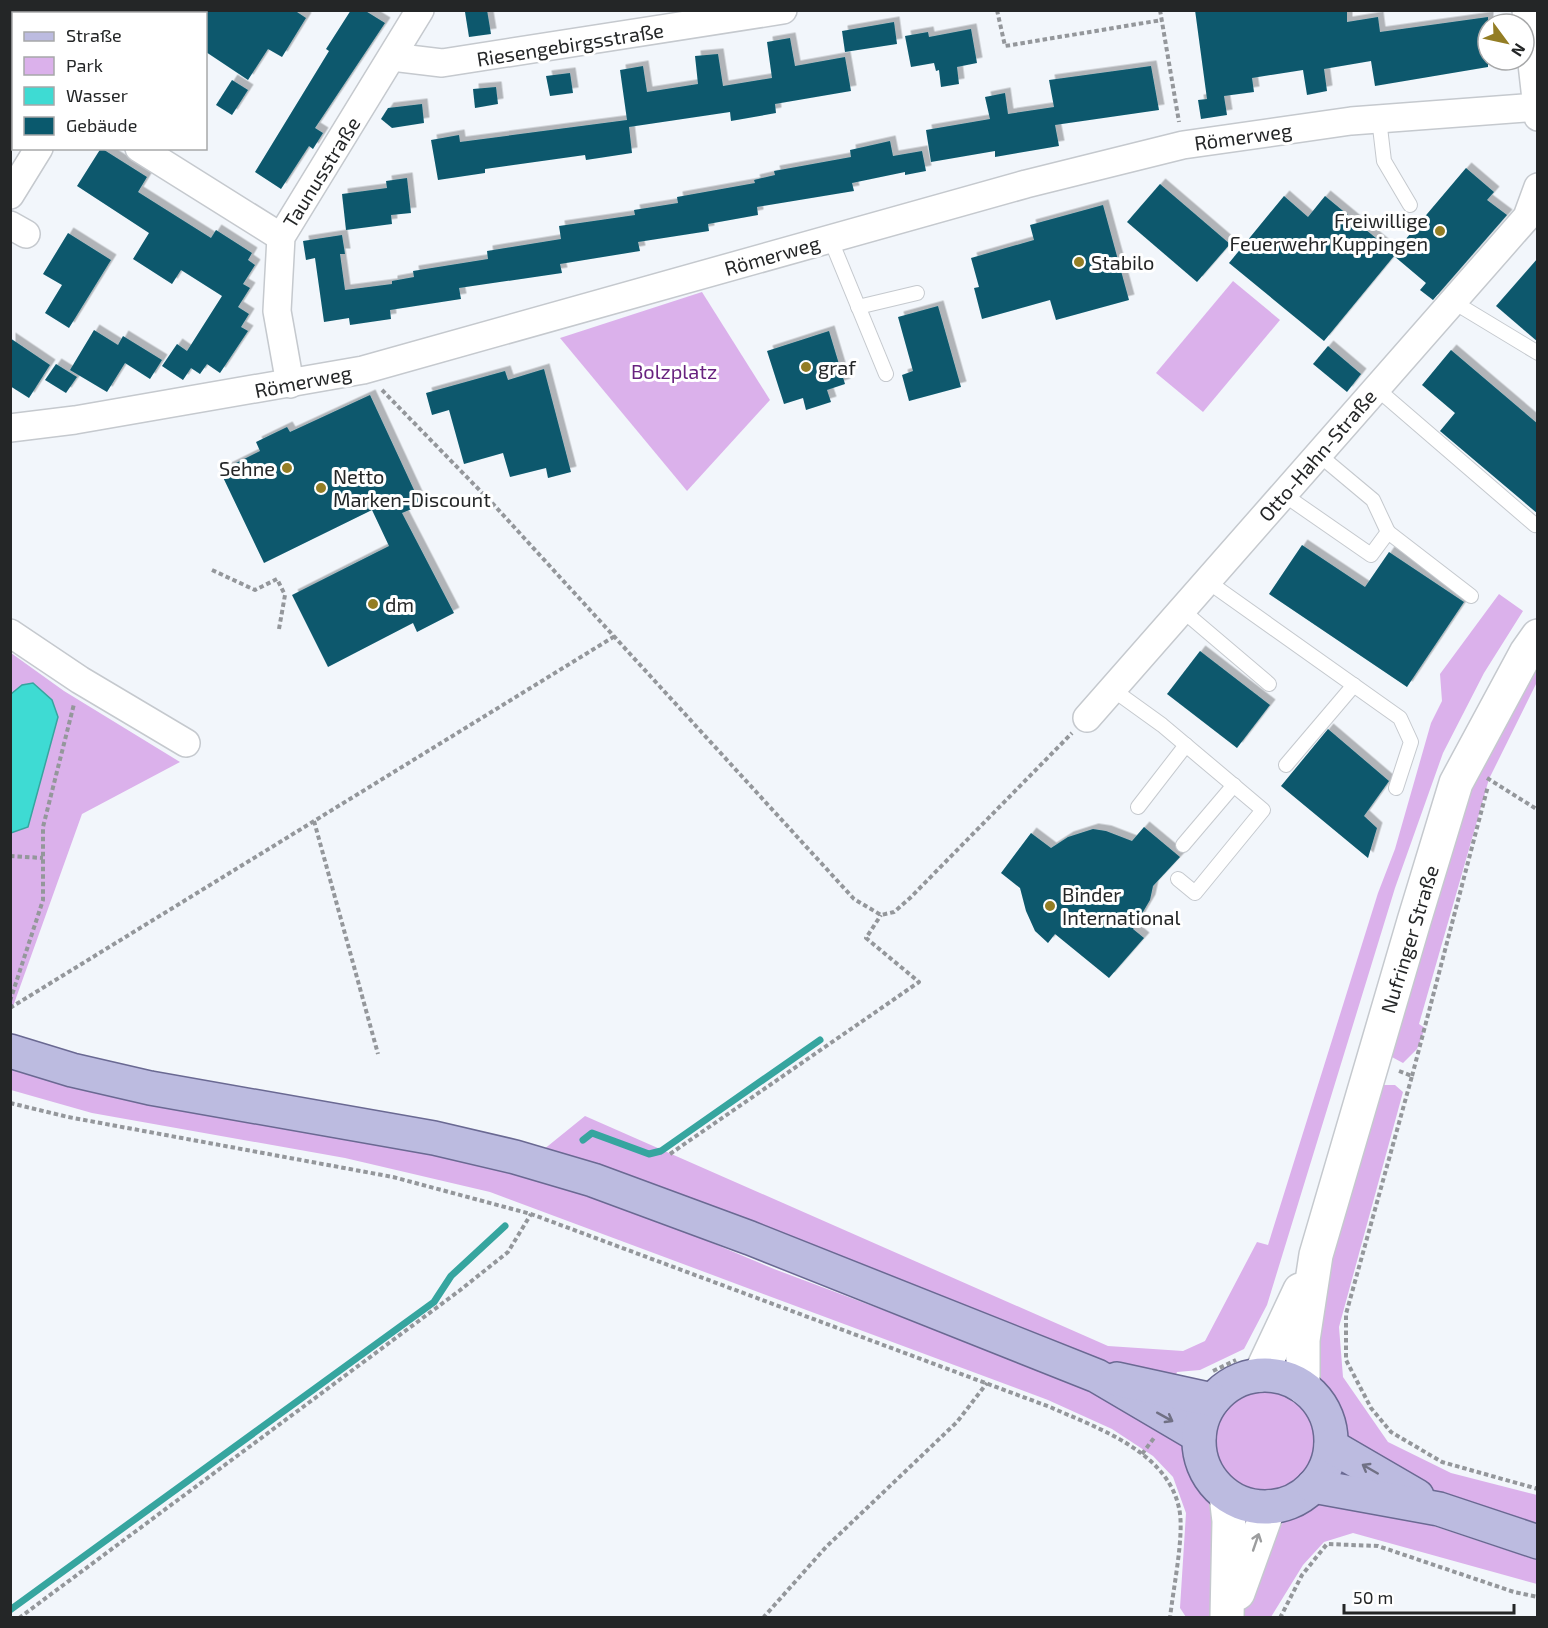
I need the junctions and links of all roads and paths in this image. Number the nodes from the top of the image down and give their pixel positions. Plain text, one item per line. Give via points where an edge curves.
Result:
1 (420, 10) edge
2 (783, 10) edge
3 (997, 10) edge
4 (1160, 10) edge
5 (1526, 10) edge
6 (1162, 20) junction
7 (392, 57) junction
8 (1537, 110) edge
9 (1379, 119) junction
10 (1183, 145) junction
11 (38, 150) edge
12 (142, 150) edge
13 (1538, 187) edge
14 (10, 195) edge
15 (1410, 205) dead end
16 (1532, 222) edge
17 (281, 237) junction
18 (830, 238) junction
19 (917, 293) dead end
20 (1452, 301) junction
21 (858, 307) junction
22 (1538, 353) edge
23 (363, 370) junction
24 (886, 374) dead end
25 (290, 384) junction
26 (1376, 388) junction
27 (10, 428) edge
28 (1318, 454) junction
29 (1283, 494) junction
30 (1538, 523) edge
31 (1388, 532) junction
32 (212, 570) dead end
33 (1207, 581) junction
34 (1471, 596) dead end
35 (1182, 610) junction
36 (279, 629) dead end
37 (10, 633) edge
38 (615, 636) junction
39 (1538, 636) edge
40 (80, 680) junction
41 (1269, 684) dead end
42 (1354, 685) junction
43 (1112, 689) junction
44 (1087, 718) joint
45 (186, 743) dead end
46 (1186, 745) junction
47 (1286, 765) dead end
48 (1482, 772) junction
49 (1234, 785) junction
50 (1396, 788) dead end
51 (1138, 807) dead end
52 (1538, 810) edge
53 (314, 821) junction
54 (1183, 845) dead end
55 (10, 856) edge
56 (43, 858) junction
57 (1178, 879) dead end
58 (881, 915) junction
59 (10, 1001) edge
60 (10, 1008) edge
61 (10, 1051) edge
62 (378, 1054) dead end
63 (1372, 1063) junction
64 (1412, 1076) junction
65 (10, 1103) edge
66 (670, 1154) dead end
67 (531, 1214) junction
68 (1316, 1255) junction
69 (1260, 1375) junction
70 (1097, 1376) junction
71 (987, 1383) junction
72 (1303, 1387) junction
73 (1213, 1400) junction
74 (1199, 1436) junction
75 (1331, 1446) junction
76 (1313, 1486) junction
77 (1538, 1489) edge
78 (1226, 1495) junction
79 (1269, 1507) junction
80 (1439, 1509) junction
81 (1538, 1542) edge
82 (1538, 1597) edge
83 (19, 1617) edge
84 (763, 1617) edge
85 (1170, 1617) edge
86 (1229, 1617) edge
87 (1280, 1617) edge

1 - 7 street, Taunusstraße
2 - 7 street, Riesengebirgsstraße via 442,63
3 - 6 path via 1005,46
4 - 6 path
5 - 8 street
6 - 10 path
7 - 17 street, Taunusstraße
8 - 9 street, Römerweg
9 - 10 street, Römerweg
9 - 15 lane via 1384,161
10 - 18 street, Römerweg
11 - 14 street
12 - 17 street
13 - 16 street, Otto-Hahn-Straße
16 - 20 street, Otto-Hahn-Straße
17 - 25 street, Taunusstraße via 277,311
18 - 21 lane
18 - 23 street, Römerweg
19 - 21 lane
20 - 22 lane
20 - 26 street, Otto-Hahn-Straße
21 - 24 lane
23 - 25 street, Römerweg
23 - 38 path
25 - 27 street, Römerweg
26 - 28 street, Otto-Hahn-Straße
26 - 30 lane via 1535,525
28 - 29 street, Otto-Hahn-Straße
28 - 31 lane via 1374,500
29 - 31 lane via 1371,555
29 - 33 street, Otto-Hahn-Straße
31 - 34 lane
32 - 36 path via 255,590 277,579 285,596
33 - 35 street, Otto-Hahn-Straße
33 - 42 lane
35 - 41 lane
35 - 43 street, Otto-Hahn-Straße
37 - 40 street
38 - 53 path
38 - 58 path via 854,899
39 - 48 street, Nufringer Straße
40 - 45 street
40 - 56 path via 43,827
42 - 47 lane
42 - 50 lane via 1400,718 1411,742
43 - 44 street, Otto-Hahn-Straße
43 - 46 lane
44 - 58 path via 910,898 894,912
46 - 49 lane
46 - 51 lane
48 - 52 path
48 - 63 street, Nufringer Straße via 1456,783
48 - 64 path
49 - 54 lane
49 - 57 lane via 1263,810 1195,893
53 - 60 path
53 - 62 path
55 - 56 path
56 - 59 path via 43,900
58 - 66 path via 866,938 919,982
61 - 70 main road via 111,1080 394,1129 550,1167 750,1238
63 - 64 path
63 - 68 street, Nufringer Straße
64 - 77 path via 1346,1314 1346,1360 1371,1408 1391,1432 1442,1462
65 - 67 path via 393,1177
67 - 71 path
67 - 83 path via 508,1252 459,1291
68 - 69 street, Nufringer Straße
68 - 72 street, Nufringer Straße via 1303,1340
69 - 72 main road via 1281,1377
69 - 73 main road via 1232,1383
70 - 73 main road
70 -> 74 main road
71 - 84 path via 957,1422 826,1547
71 - 85 path via 1111,1434 1142,1454 1167,1478 1180,1508
72 - 75 main road via 1314,1395 1324,1411
73 - 74 main road via 1203,1417
74 - 78 main road via 1202,1462
75 - 76 main road via 1327,1466
80 -> 75 main road
76 - 79 main road via 1296,1500
76 - 80 main road
78 - 79 main road via 1250,1506
78 - 86 street via 1230,1530
86 -> 79 street
80 - 81 main road
82 - 87 path via 1378,1546 1327,1544 1302,1575

